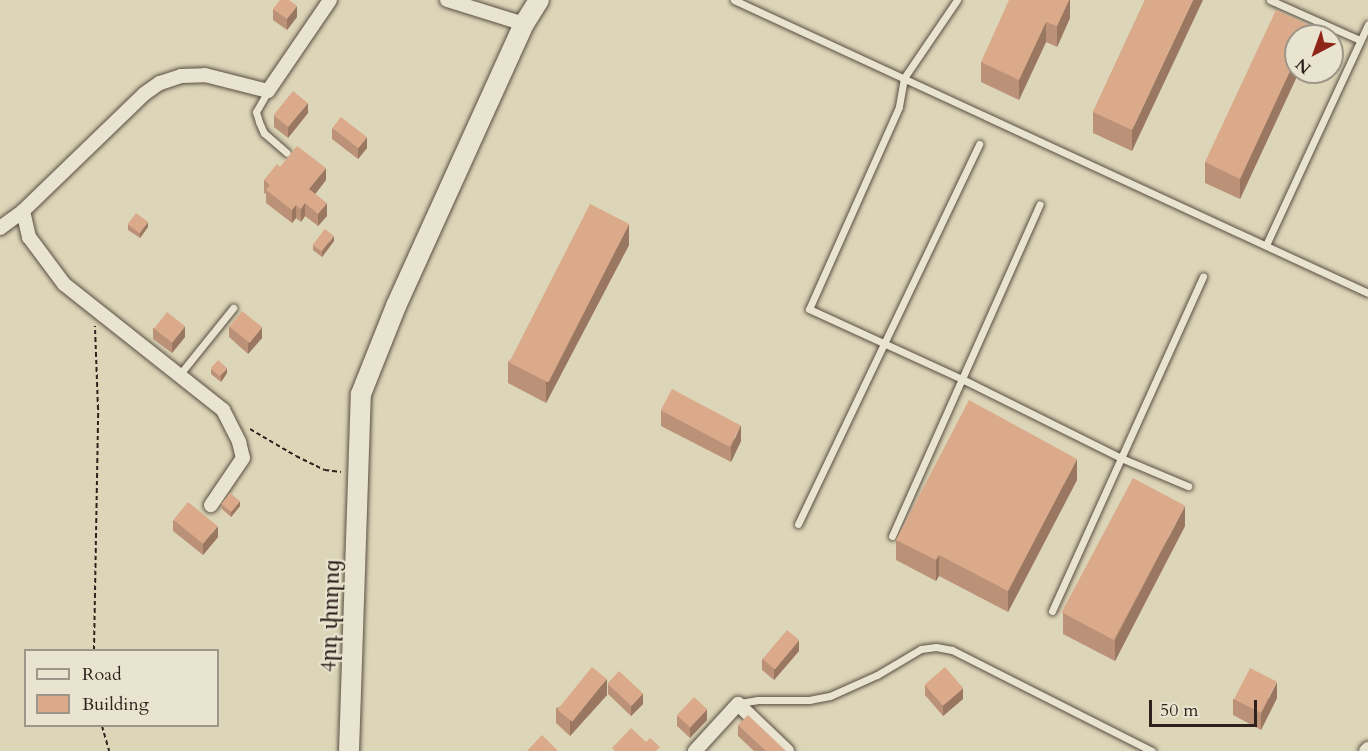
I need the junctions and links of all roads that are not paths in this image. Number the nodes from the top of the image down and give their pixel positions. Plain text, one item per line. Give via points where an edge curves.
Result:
1 (330, 0) edge
2 (447, 0) edge
3 (539, 0) edge
4 (734, 0) edge
5 (957, 0) edge
6 (1270, 0) edge
7 (524, 24) junction
8 (1368, 24) edge
9 (1360, 40) junction
10 (904, 78) junction
11 (268, 91) junction
12 (979, 144) dead end
13 (287, 153) dead end
14 (1040, 204) dead end
15 (23, 211) junction
16 (0, 228) edge
17 (1266, 245) junction
18 (1203, 277) dead end
19 (1368, 293) edge
20 (233, 308) dead end
21 (884, 344) junction
22 (180, 374) junction
23 (962, 380) junction
24 (1121, 458) junction
25 (1188, 486) dead end
26 (211, 505) dead end
27 (798, 524) dead end
28 (892, 536) dead end
29 (1052, 611) dead end
30 (738, 704) junction
31 (349, 751) edge
32 (695, 751) edge
33 (787, 751) edge
34 (1152, 751) edge

1 - 11 street
2 - 7 street
3 - 7 street, 4րդ փողոց
4 - 10 lane
5 - 10 lane
6 - 9 lane
7 - 31 street, 4րդ փողոց via 396,306 362,394
8 - 9 lane
9 - 17 lane
10 - 17 lane
10 - 21 lane via 899,107 809,309
11 - 13 lane via 256,112 259,122 264,133
11 - 15 street via 205,75 181,76 160,83
12 - 21 lane
14 - 23 lane
15 - 16 street
15 - 22 street via 29,237 51,270
17 - 19 lane
18 - 24 lane
20 - 22 lane
21 - 23 lane
21 - 27 lane
22 - 26 street via 223,410 243,458
23 - 24 lane
23 - 28 lane
24 - 25 lane
24 - 29 lane
30 - 32 street
30 - 33 street
30 - 34 lane via 830,696 921,649 936,647 952,650

